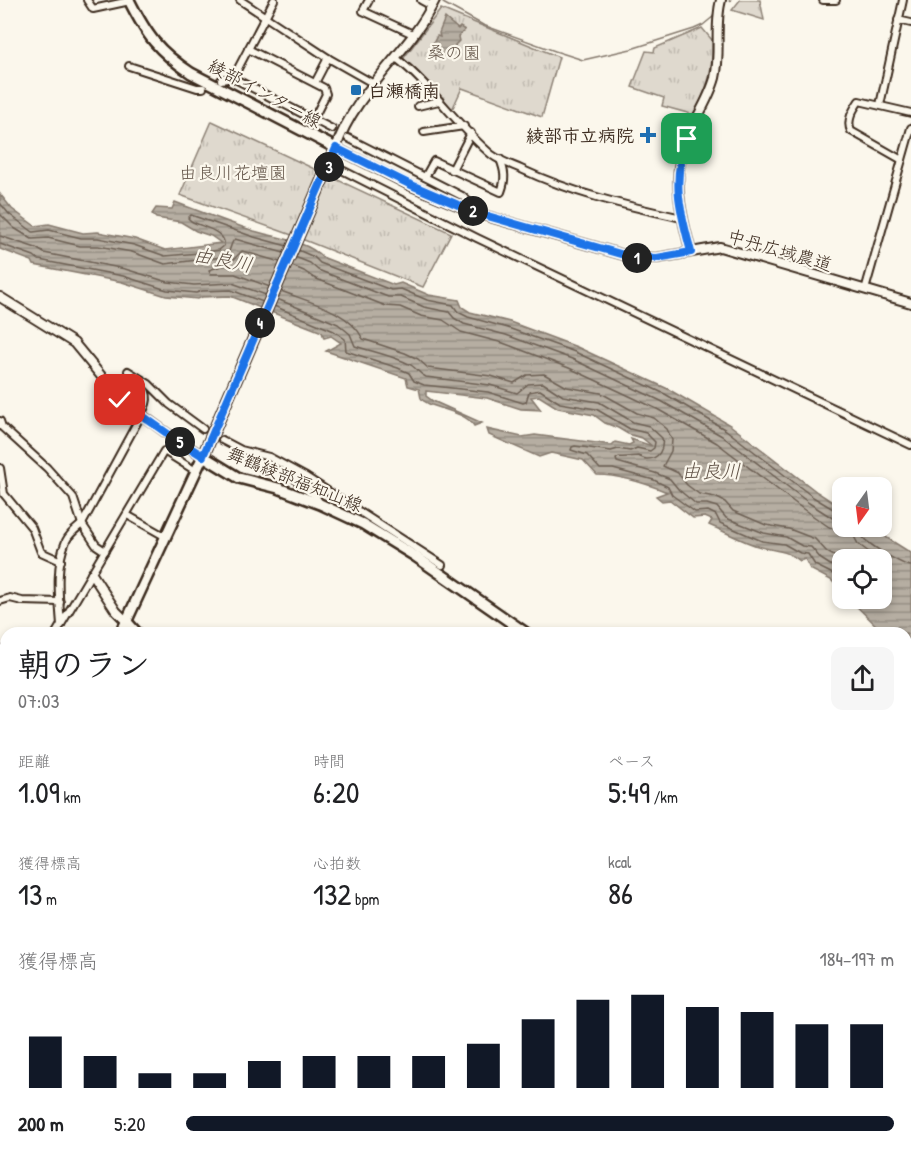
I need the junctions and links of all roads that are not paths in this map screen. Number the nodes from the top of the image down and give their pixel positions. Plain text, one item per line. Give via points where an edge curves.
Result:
1 (87, 0) edge
2 (240, 0) edge
3 (274, 0) edge
4 (369, 0) edge
5 (421, 0) edge
6 (722, 0) edge
7 (823, 0) edge
8 (836, 0) edge
9 (903, 0) edge
10 (129, 1) edge
11 (434, 3) edge
12 (266, 16) junction
13 (898, 20) junction
14 (911, 23) edge
15 (413, 34) junction
16 (248, 49) junction
17 (328, 58) junction
18 (396, 58) junction
19 (129, 66) dead end
20 (233, 78) junction
21 (221, 80) dead end
22 (315, 83) junction
23 (374, 84) junction
24 (203, 88) dead end
25 (439, 101) junction
26 (880, 105) junction
27 (418, 106) dead end
28 (911, 113) edge
29 (313, 120) junction
30 (464, 126) junction
31 (911, 128) edge
32 (332, 129) dead end
33 (424, 132) dead end
34 (471, 133) junction
35 (348, 138) dead end
36 (336, 148) junction
37 (500, 159) junction
38 (902, 160) junction
39 (331, 167) junction
40 (453, 170) junction
41 (425, 177) junction
42 (470, 203) dead end
43 (682, 218) junction
44 (691, 252) junction
45 (866, 291) junction
46 (0, 297) edge
47 (911, 303) edge
48 (144, 409) dead end
49 (139, 419) dead end
50 (1, 426) edge
51 (203, 429) dead end
52 (222, 440) dead end
53 (911, 445) edge
54 (203, 456) junction
55 (284, 465) junction
56 (0, 468) edge
57 (191, 468) dead end
58 (320, 504) junction
59 (127, 515) junction
60 (82, 524) junction
61 (166, 537) junction
62 (105, 551) junction
63 (61, 561) junction
64 (442, 565) dead end
65 (92, 574) junction
66 (0, 601) edge
67 (60, 602) junction
68 (127, 622) junction
69 (61, 625) joint
70 (124, 627) edge
71 (132, 627) edge
72 (517, 627) edge

1 - 10 street via 93,9
2 - 12 street
3 - 12 street
4 - 15 street via 363,11
5 - 11 street
6 - 43 street via 715,78 678,165
7 - 8 street
9 - 13 street
10 - 36 main road, 綾部インター線 via 154,44 173,61
11 - 15 street
12 - 16 street
12 - 17 street
13 - 14 street
13 - 26 street
15 - 18 street
16 - 20 street
16 - 22 street
17 - 22 street
17 - 23 street
18 - 23 street
18 - 25 street
19 - 24 street
20 - 21 street
20 - 29 street
22 - 29 street via 326,94
23 - 36 street via 351,114
25 - 27 street
25 - 30 street
26 - 28 street
26 - 38 street via 859,101 849,129
29 - 32 street
30 - 33 street
30 - 34 street
31 - 38 street
34 - 37 street
34 - 40 street
35 - 41 street
36 - 39 main road, 綾部インター線
36 - 44 street, 中丹広域農道 via 489,217 631,257 657,258
37 - 40 street via 505,172 501,192
37 - 43 street via 543,179 618,204
38 - 45 street
39 - 53 street
39 - 54 main road, 綾部インター線
40 - 41 street via 434,161
41 - 42 street
43 - 44 street
44 - 45 street, 中丹広域農道 via 720,247
45 - 47 street, 中丹広域農道
46 - 54 street via 74,343 120,400
48 - 51 street via 147,392 128,371
49 - 60 street
50 - 60 street via 73,497
52 - 55 street
54 - 58 main road, 舞鶴綾部福知山線 via 238,478
54 - 61 main road, 舞鶴綾部福知山線
55 - 58 street
55 - 64 street
56 - 63 street via 4,495 32,528 41,552
57 - 59 street via 164,451
58 - 72 main road, 舞鶴綾部福知山線 via 414,555
59 - 61 street
59 - 62 street
60 - 62 street via 96,546
60 - 63 street via 66,542
61 - 68 main road, 舞鶴綾部福知山線
62 - 65 street
63 - 67 street
65 - 68 street
65 - 69 street
66 - 67 street via 10,598
67 - 69 street
68 - 70 main road, 舞鶴綾部福知山線
68 - 71 main road

